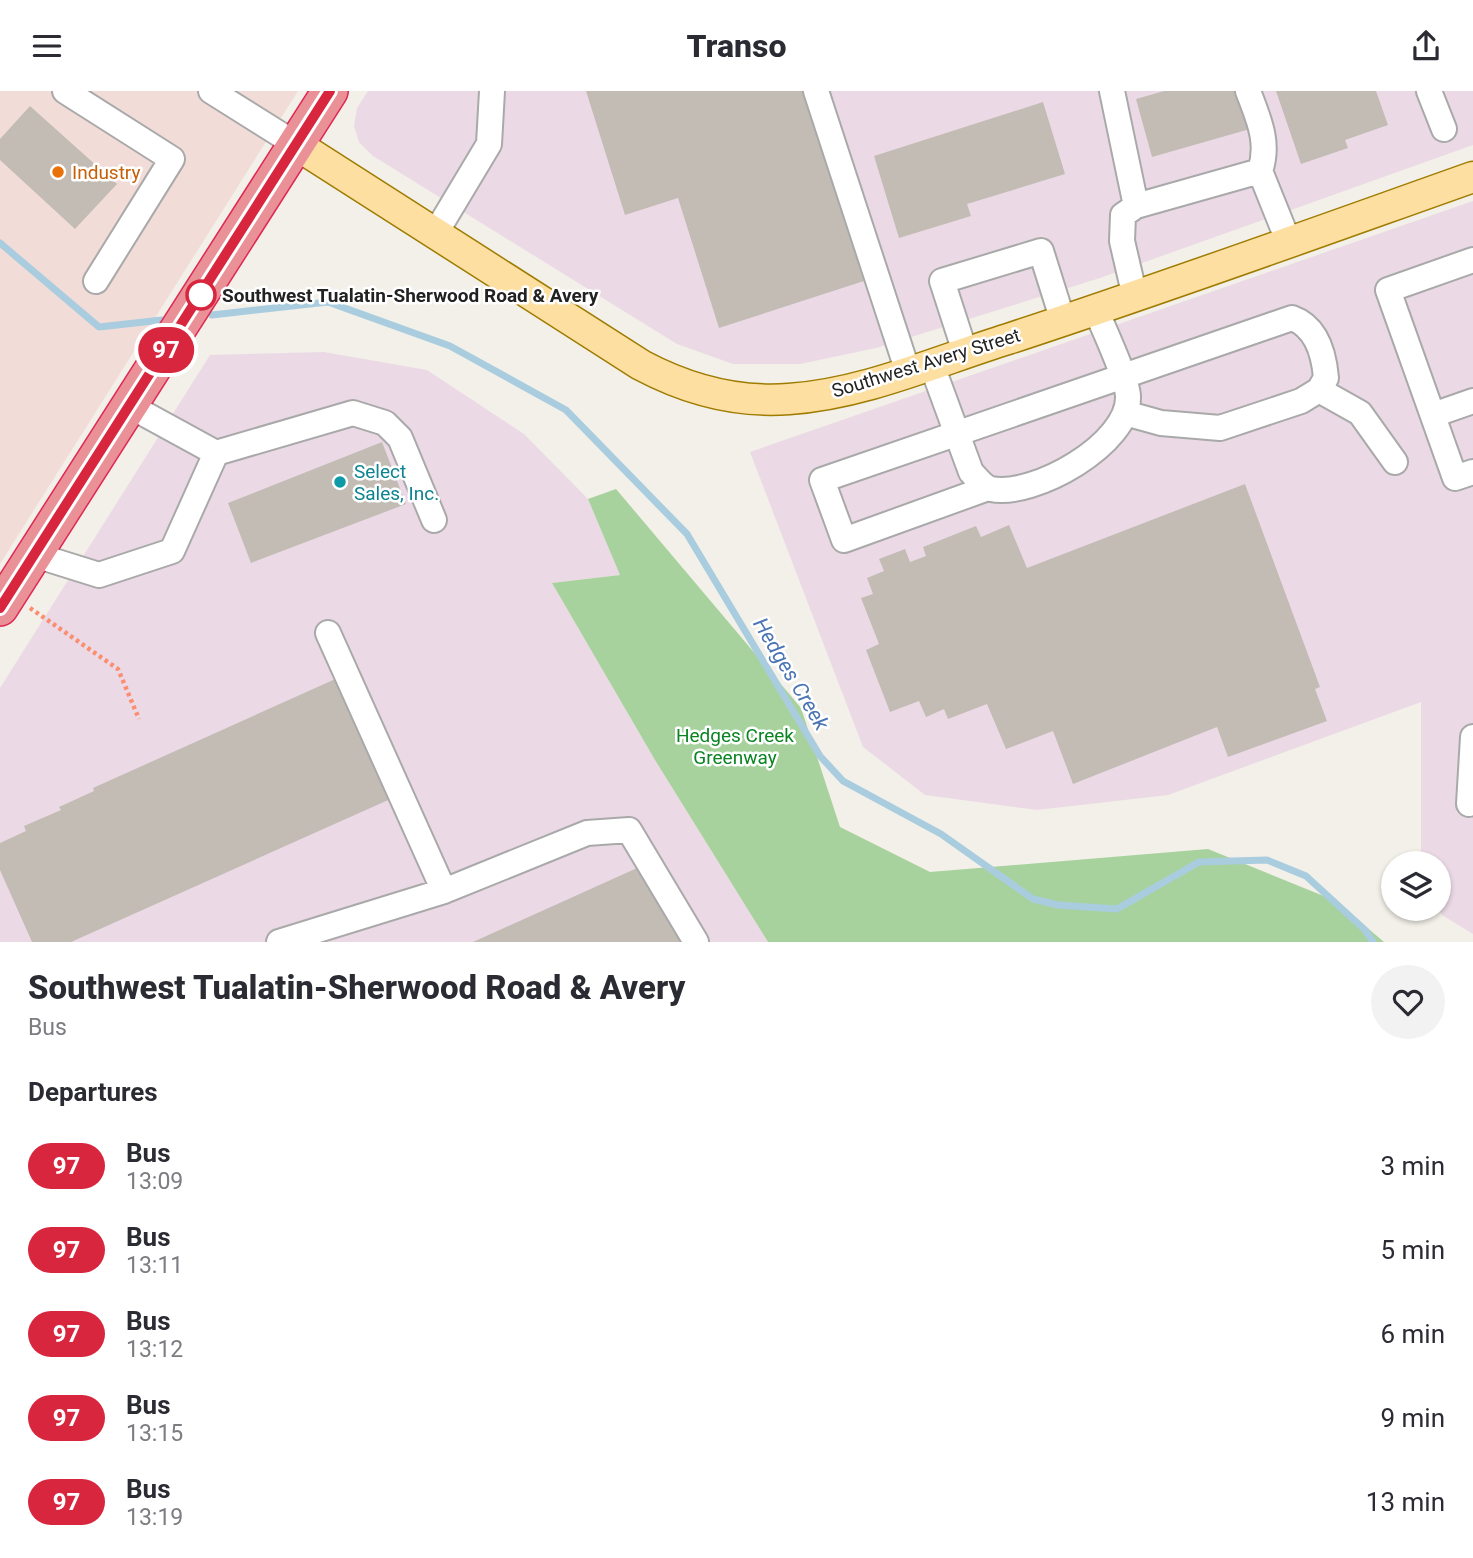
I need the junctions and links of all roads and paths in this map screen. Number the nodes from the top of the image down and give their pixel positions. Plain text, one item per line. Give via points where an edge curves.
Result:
1 (65, 91) edge
2 (211, 91) edge
3 (330, 91) edge
4 (492, 91) edge
5 (816, 91) edge
6 (1112, 91) edge
7 (1248, 91) edge
8 (1429, 91) edge
9 (1444, 129) dead end
10 (297, 145) junction
11 (1260, 171) junction
12 (1473, 177) edge
13 (1136, 206) junction
14 (435, 234) junction
15 (1289, 243) junction
16 (1473, 260) edge
17 (96, 281) dead end
18 (1135, 297) junction
19 (1096, 310) junction
20 (1063, 321) junction
21 (965, 352) junction
22 (919, 367) junction
23 (1121, 376) junction
24 (1319, 390) junction
25 (1473, 401) edge
26 (130, 406) junction
27 (1125, 413) junction
28 (1433, 415) junction
29 (956, 433) junction
30 (216, 453) junction
31 (1395, 462) dead end
32 (1473, 472) edge
33 (988, 488) junction
34 (434, 520) dead end
35 (35, 555) junction
36 (5, 601) edge
37 (328, 633) dead end
38 (139, 719) dead end
39 (1473, 737) edge
40 (1473, 803) edge
41 (444, 891) junction
42 (279, 942) edge
43 (696, 942) edge

1 - 17 street via 172,159
2 - 10 street
3 - 10 highway
4 - 14 street via 489,144
5 - 22 street
6 - 13 street
7 - 11 street via 1263,132 1265,156
8 - 9 street
10 - 14 main road, Southwest Avery Street
10 - 26 highway
11 - 13 street
11 - 15 street
12 - 15 main road, Southwest Avery Street
13 - 18 street via 1124,215 1121,227
14 - 22 main road, Southwest Avery Street via 615,350 667,379 699,390 752,399 820,396
15 - 18 main road, Southwest Avery Street
16 - 28 street via 1388,290
18 - 19 main road, Southwest Avery Street
19 - 20 main road, Southwest Avery Street
19 - 23 street
20 - 21 main road, Southwest Avery Street
20 - 21 street via 1041,251 943,281
21 - 22 main road, Southwest Avery Street
22 - 29 street
23 - 24 street via 1292,318 1311,331 1321,350 1326,379
23 - 27 street via 1128,395
23 - 29 street
24 - 27 street via 1301,401 1220,428 1161,423
24 - 31 street via 1360,413
25 - 28 street
26 - 30 street
26 - 35 highway
27 - 33 street via 1094,452 1070,468 1031,484
28 - 32 street via 1455,478
29 - 33 street via 971,472
29 - 33 street via 822,480 844,540
30 - 34 street via 354,413 385,423 400,438
30 - 35 street via 172,551 99,575
35 - 36 highway
36 - 38 path via 118,669
37 - 41 street
39 - 40 street via 1469,803
41 - 42 street
41 - 43 street via 587,833 629,830

